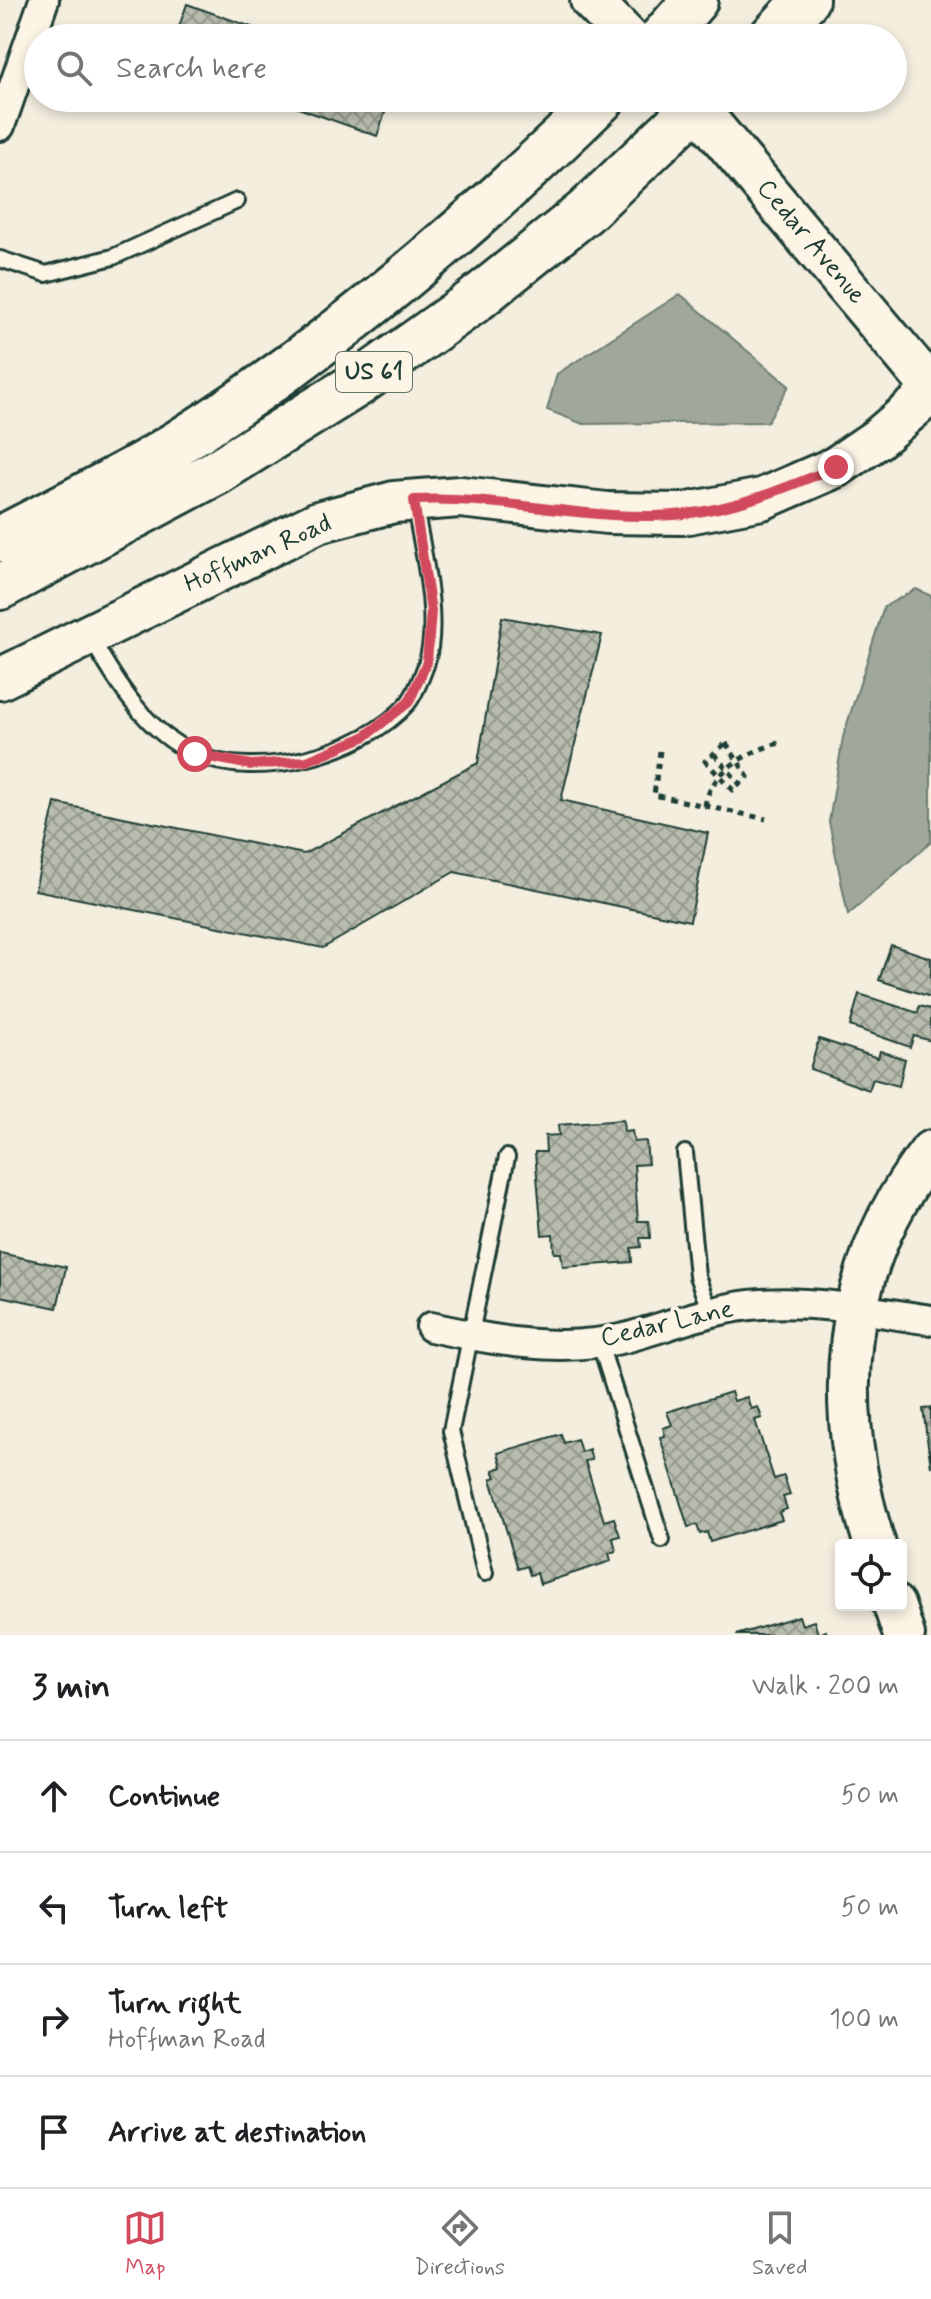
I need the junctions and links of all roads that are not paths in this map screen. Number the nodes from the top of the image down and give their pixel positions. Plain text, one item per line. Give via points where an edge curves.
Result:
1 (44, 0) edge
2 (591, 0) edge
3 (695, 0) edge
4 (806, 0) edge
5 (36, 24) edge
6 (614, 24) edge
7 (674, 24) edge
8 (784, 24) edge
9 (24, 57) edge
10 (588, 112) edge
11 (685, 112) edge
12 (707, 112) edge
13 (0, 126) edge
14 (237, 201) dead end
15 (0, 259) edge
16 (931, 390) edge
17 (414, 500) junction
18 (0, 539) edge
19 (0, 587) edge
20 (89, 634) junction
21 (0, 679) edge
22 (931, 1151) edge
23 (685, 1153) dead end
24 (507, 1157) dead end
25 (856, 1310) junction
26 (710, 1312) junction
27 (931, 1320) edge
28 (431, 1327) dead end
29 (468, 1335) junction
30 (599, 1341) junction
31 (873, 1539) edge
32 (662, 1540) dead end
33 (485, 1573) dead end
34 (896, 1611) edge
35 (904, 1635) edge

1 - 5 street
2 - 6 street
3 - 7 main road
4 - 8 main road
9 - 13 street
10 - 18 main road, US 61 via 471,221 268,381 150,459
11 - 19 main road, US 61 via 585,212 359,383 215,473
12 - 16 street, Cedar Avenue
14 - 15 lane via 100,261 46,274
16 - 17 street, Hoffman Road via 877,439 836,467 762,499 683,514 607,513 460,497
17 - 20 street, Hoffman Road via 318,522
17 - 20 lane via 431,611 427,662 409,702 364,737 307,761 251,765 195,754 146,719
20 - 21 street, Hoffman Road
22 - 25 street via 887,1219
23 - 26 lane via 697,1276
24 - 29 lane
25 - 26 street, Cedar Lane via 808,1303
25 - 27 street, Cedar Lane
25 - 31 street via 847,1416
26 - 30 street, Cedar Lane
28 - 29 street, Cedar Lane
29 - 30 street, Cedar Lane via 530,1345
29 - 33 lane via 451,1431
30 - 32 lane
34 - 35 street

